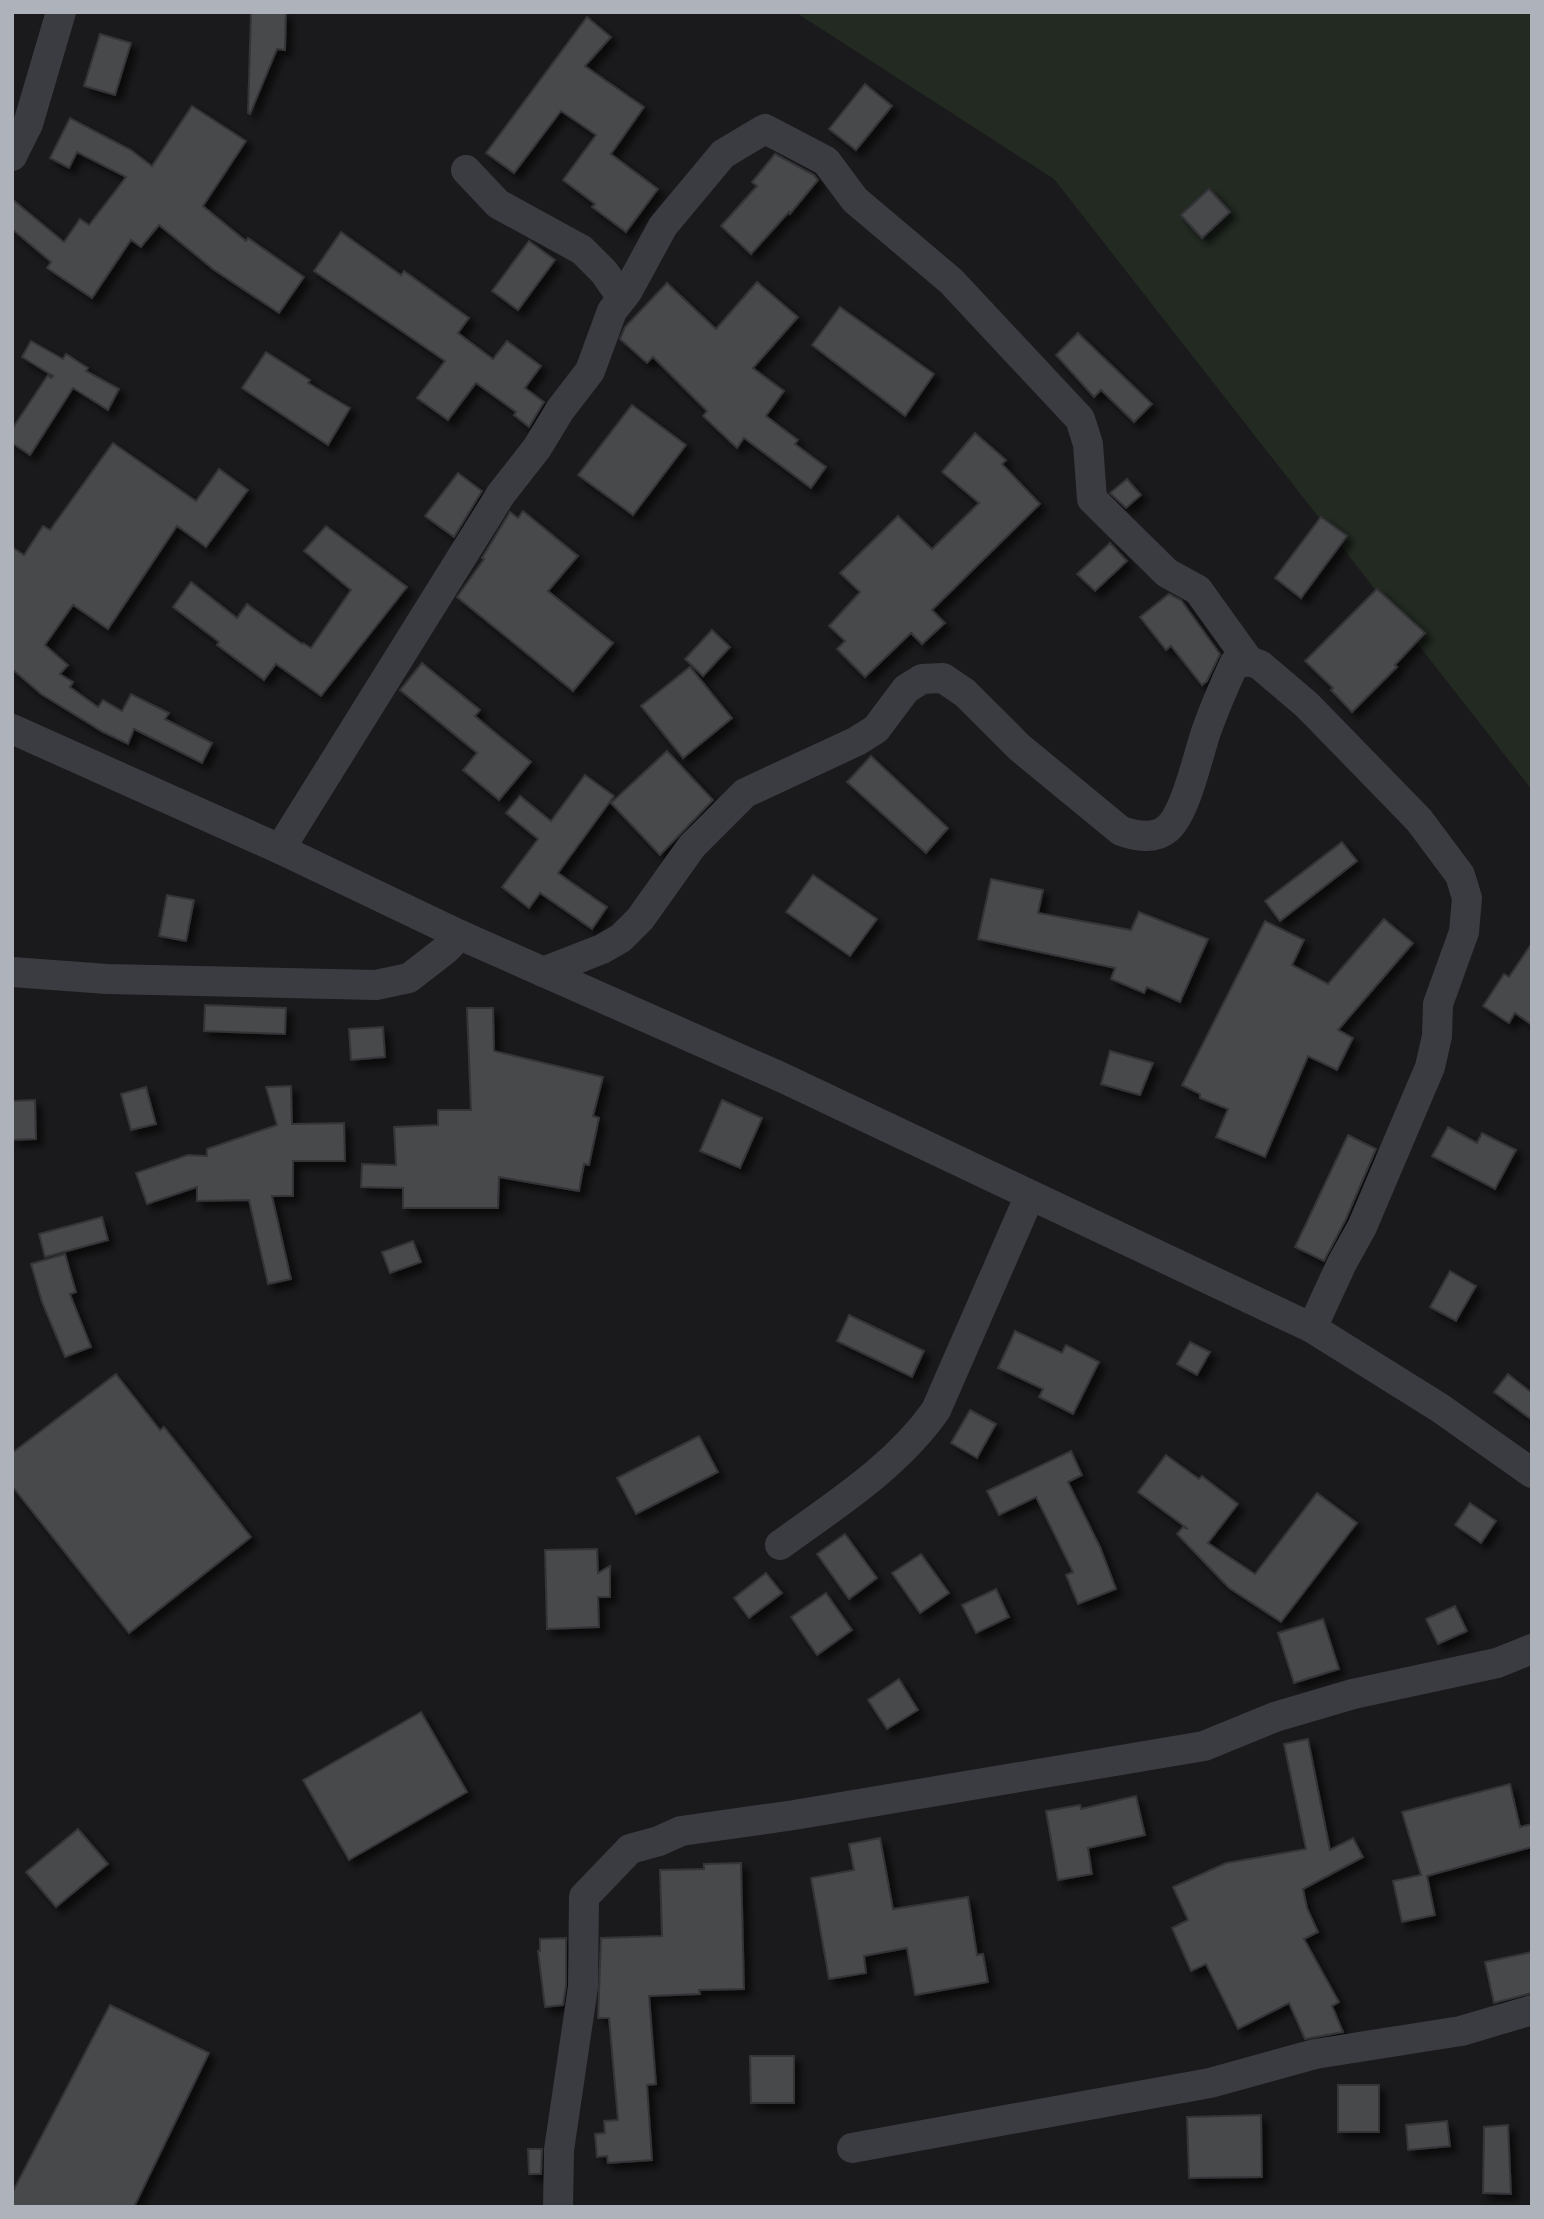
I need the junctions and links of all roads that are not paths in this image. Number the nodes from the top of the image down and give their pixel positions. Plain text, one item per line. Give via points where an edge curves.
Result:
1 (61, 12) edge
2 (12, 156) edge
3 (466, 170) dead end
4 (622, 298) junction
5 (1249, 661) junction
6 (12, 729) edge
7 (279, 849) junction
8 (460, 935) junction
9 (12, 972) edge
10 (543, 972) junction
11 (1030, 1195) junction
12 (1312, 1328) junction
13 (1532, 1473) edge
14 (780, 1545) dead end
15 (1532, 1649) edge
16 (1532, 2010) edge
17 (852, 2148) dead end
18 (558, 2207) edge

1 - 2 street via 28,124
3 - 4 street via 498,204 582,250
4 - 5 street via 663,226 723,154 765,130 826,160 855,200 951,281 1080,419 1088,444 1092,499 1167,573 1198,590
4 - 7 street via 612,311 590,370 501,494
5 - 10 street via 1234,664 1206,729 1179,815 1167,830 1138,836 1121,831 1018,747 965,693 943,678 922,679 906,689 876,729 745,793 692,846 621,938
5 - 12 street via 1307,705 1419,820 1460,875 1467,898 1464,932 1438,1004 1430,1067 1362,1227
6 - 7 street
7 - 8 street
8 - 9 street via 409,978 376,985 107,979
8 - 10 street
10 - 11 street via 783,1078
11 - 12 street
11 - 14 street via 936,1410 919,1435 855,1491
12 - 13 street via 1440,1408
15 - 18 street via 1497,1664 1353,1694 1275,1717 1204,1746 681,1831 630,1849 584,1896 583,1987 559,2150
16 - 17 street via 1461,2031 1315,2054 1210,2083

